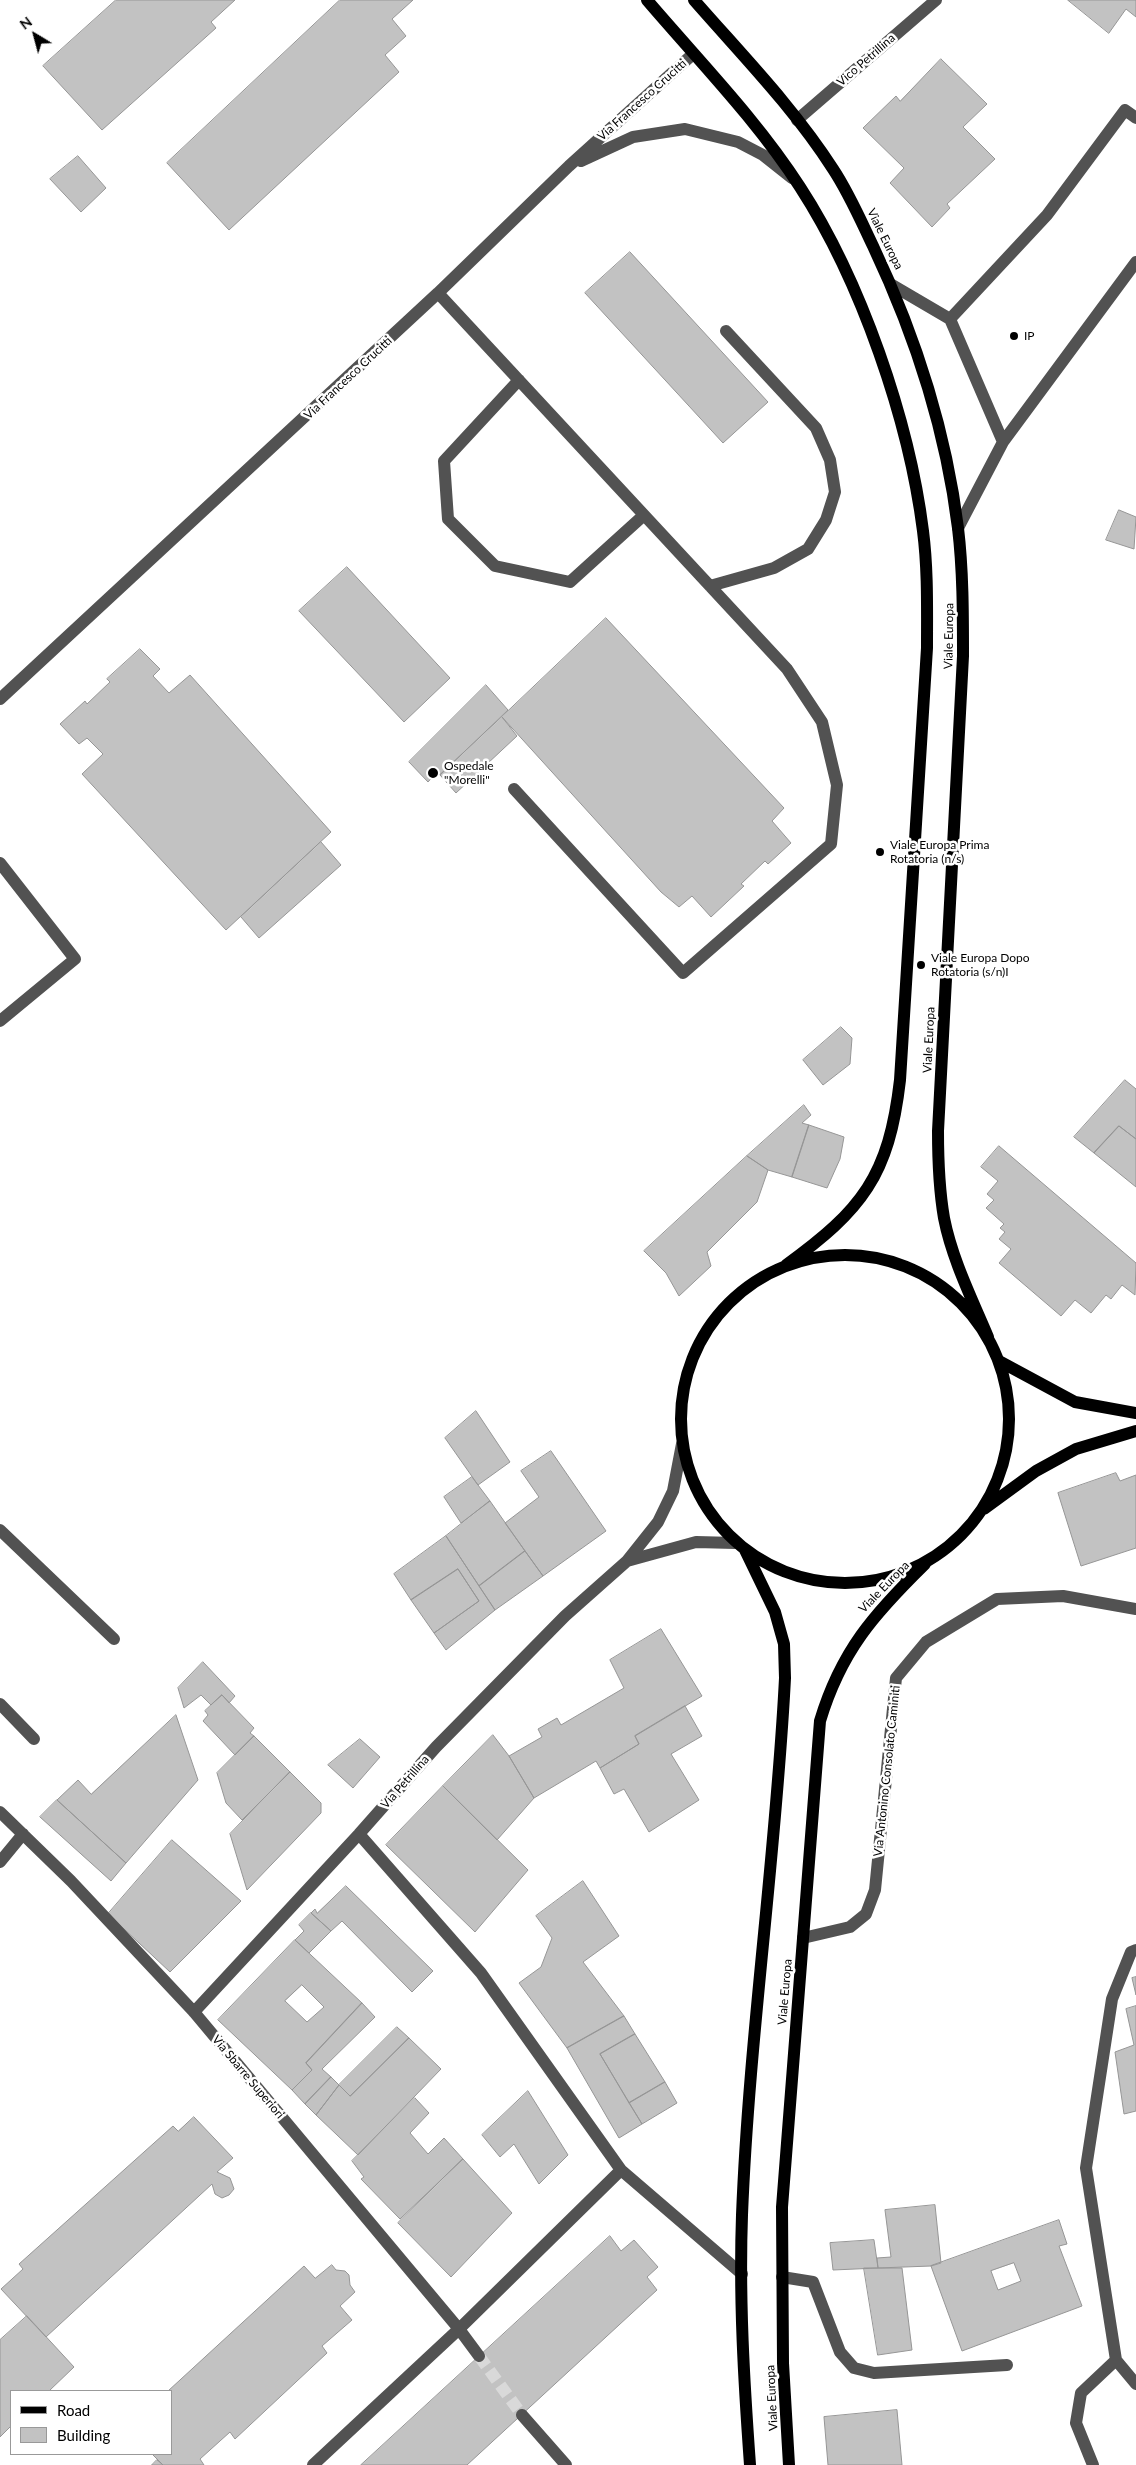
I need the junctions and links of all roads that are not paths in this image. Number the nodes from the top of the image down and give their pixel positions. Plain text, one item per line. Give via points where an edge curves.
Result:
1 (647, 0) edge
2 (694, 0) edge
3 (936, 0) edge
4 (693, 54) junction
5 (1136, 118) edge
6 (797, 120) junction
7 (570, 166) junction
8 (797, 182) junction
9 (1136, 262) edge
10 (892, 285) junction
11 (438, 293) junction
12 (950, 319) junction
13 (726, 331) dead end
14 (519, 380) junction
15 (1003, 442) junction
16 (644, 515) junction
17 (958, 528) junction
18 (710, 586) junction
19 (0, 699) edge
20 (514, 789) dead end
21 (0, 864) edge
22 (0, 1021) edge
23 (786, 1265) junction
24 (988, 1337) junction
25 (999, 1362) junction
26 (1136, 1413) edge
27 (1136, 1432) edge
28 (682, 1444) junction
29 (982, 1510) junction
30 (0, 1530) edge
31 (740, 1546) junction
32 (931, 1559) junction
33 (627, 1561) junction
34 (1136, 1609) edge
35 (114, 1638) dead end
36 (0, 1704) edge
37 (34, 1738) dead end
38 (0, 1812) edge
39 (23, 1834) junction
40 (360, 1834) junction
41 (0, 1862) edge
42 (803, 1938) junction
43 (1136, 1950) edge
44 (194, 2012) junction
45 (621, 2170) junction
46 (742, 2274) junction
47 (782, 2277) junction
48 (459, 2329) junction
49 (479, 2356) tunnel mouth
50 (1116, 2360) junction
51 (1007, 2365) dead end
52 (1136, 2384) edge
53 (522, 2415) tunnel mouth
54 (312, 2465) edge
55 (566, 2465) edge
56 (750, 2465) edge
57 (790, 2465) edge
58 (1093, 2465) edge

1 - 4 main road, Viale Europa
2 - 6 main road, Viale Europa
3 - 6 street, Vico Petrillina
4 - 7 street, Via Francesco Crucitti
4 - 8 main road, Viale Europa via 770,144
5 - 12 street via 1125,110 1047,215
6 - 10 main road, Viale Europa via 834,170
7 - 8 street via 633,137 685,129 738,142 763,154
7 - 11 street, Via Francesco Crucitti
8 - 23 main road, Viale Europa via 831,239 881,361 912,476 923,531 928,594 900,1080 895,1118 876,1175 860,1200 842,1222
9 - 15 street
10 - 12 street
10 - 17 main road, Viale Europa via 935,413
11 - 14 street
11 - 19 street, Via Francesco Crucitti
12 - 15 street
13 - 18 street via 816,428 830,460 835,492 826,520 808,549 774,568
14 - 16 street
14 - 16 street via 444,461 448,519 495,566 570,582
15 - 17 street
16 - 18 street
17 - 24 main road, Viale Europa via 963,656 938,1176 947,1229 960,1271
18 - 20 street via 787,669 822,722 838,785 831,844 682,973
21 - 22 street via 75,959
23 - 24 main road via 831,1255 878,1257 922,1273 959,1300
23 - 28 main road via 738,1293 702,1336 682,1389
24 - 25 main road
25 - 26 main road via 1075,1402
25 - 29 main road via 1009,1412 1003,1463
27 - 29 main road via 1076,1449 1036,1471
28 - 31 main road via 700,1499
28 - 33 street, Via Petrillina via 673,1491 666,1506 658,1522
29 - 32 main road via 958,1538
30 - 35 street
31 - 32 main road via 788,1574 836,1584 885,1578
31 - 33 street via 696,1542
31 - 46 main road via 775,1612 784,1644 785,1678 754,2041 742,2216
32 - 42 main road, Viale Europa via 868,1623 844,1660 829,1692 820,1722
33 - 40 street, Via Petrillina via 564,1616 449,1733
34 - 42 street, Via Antonino Consolato Caminiti via 1063,1596 997,1599 926,1642 896,1678 875,1890 866,1914 850,1927
36 - 37 street
38 - 39 street, Via Sbarre Superiori
39 - 41 street
39 - 44 street, Via Sbarre Superiori
40 - 44 street, Via Petrillina
40 - 45 street via 481,1973
42 - 47 main road, Viale Europa via 782,2207
43 - 50 street via 1131,1952 1112,1999 1086,2168
44 - 48 street, Via Sbarre Superiori
45 - 46 street
45 - 48 street
46 - 56 main road via 742,2364
47 - 51 street via 813,2282 840,2352 854,2368 874,2373
47 - 57 main road, Viale Europa via 783,2363
48 - 49 street, Via Sbarre Superiori
48 - 54 street
50 - 52 street
50 - 58 street via 1081,2393 1076,2423
53 - 55 street

